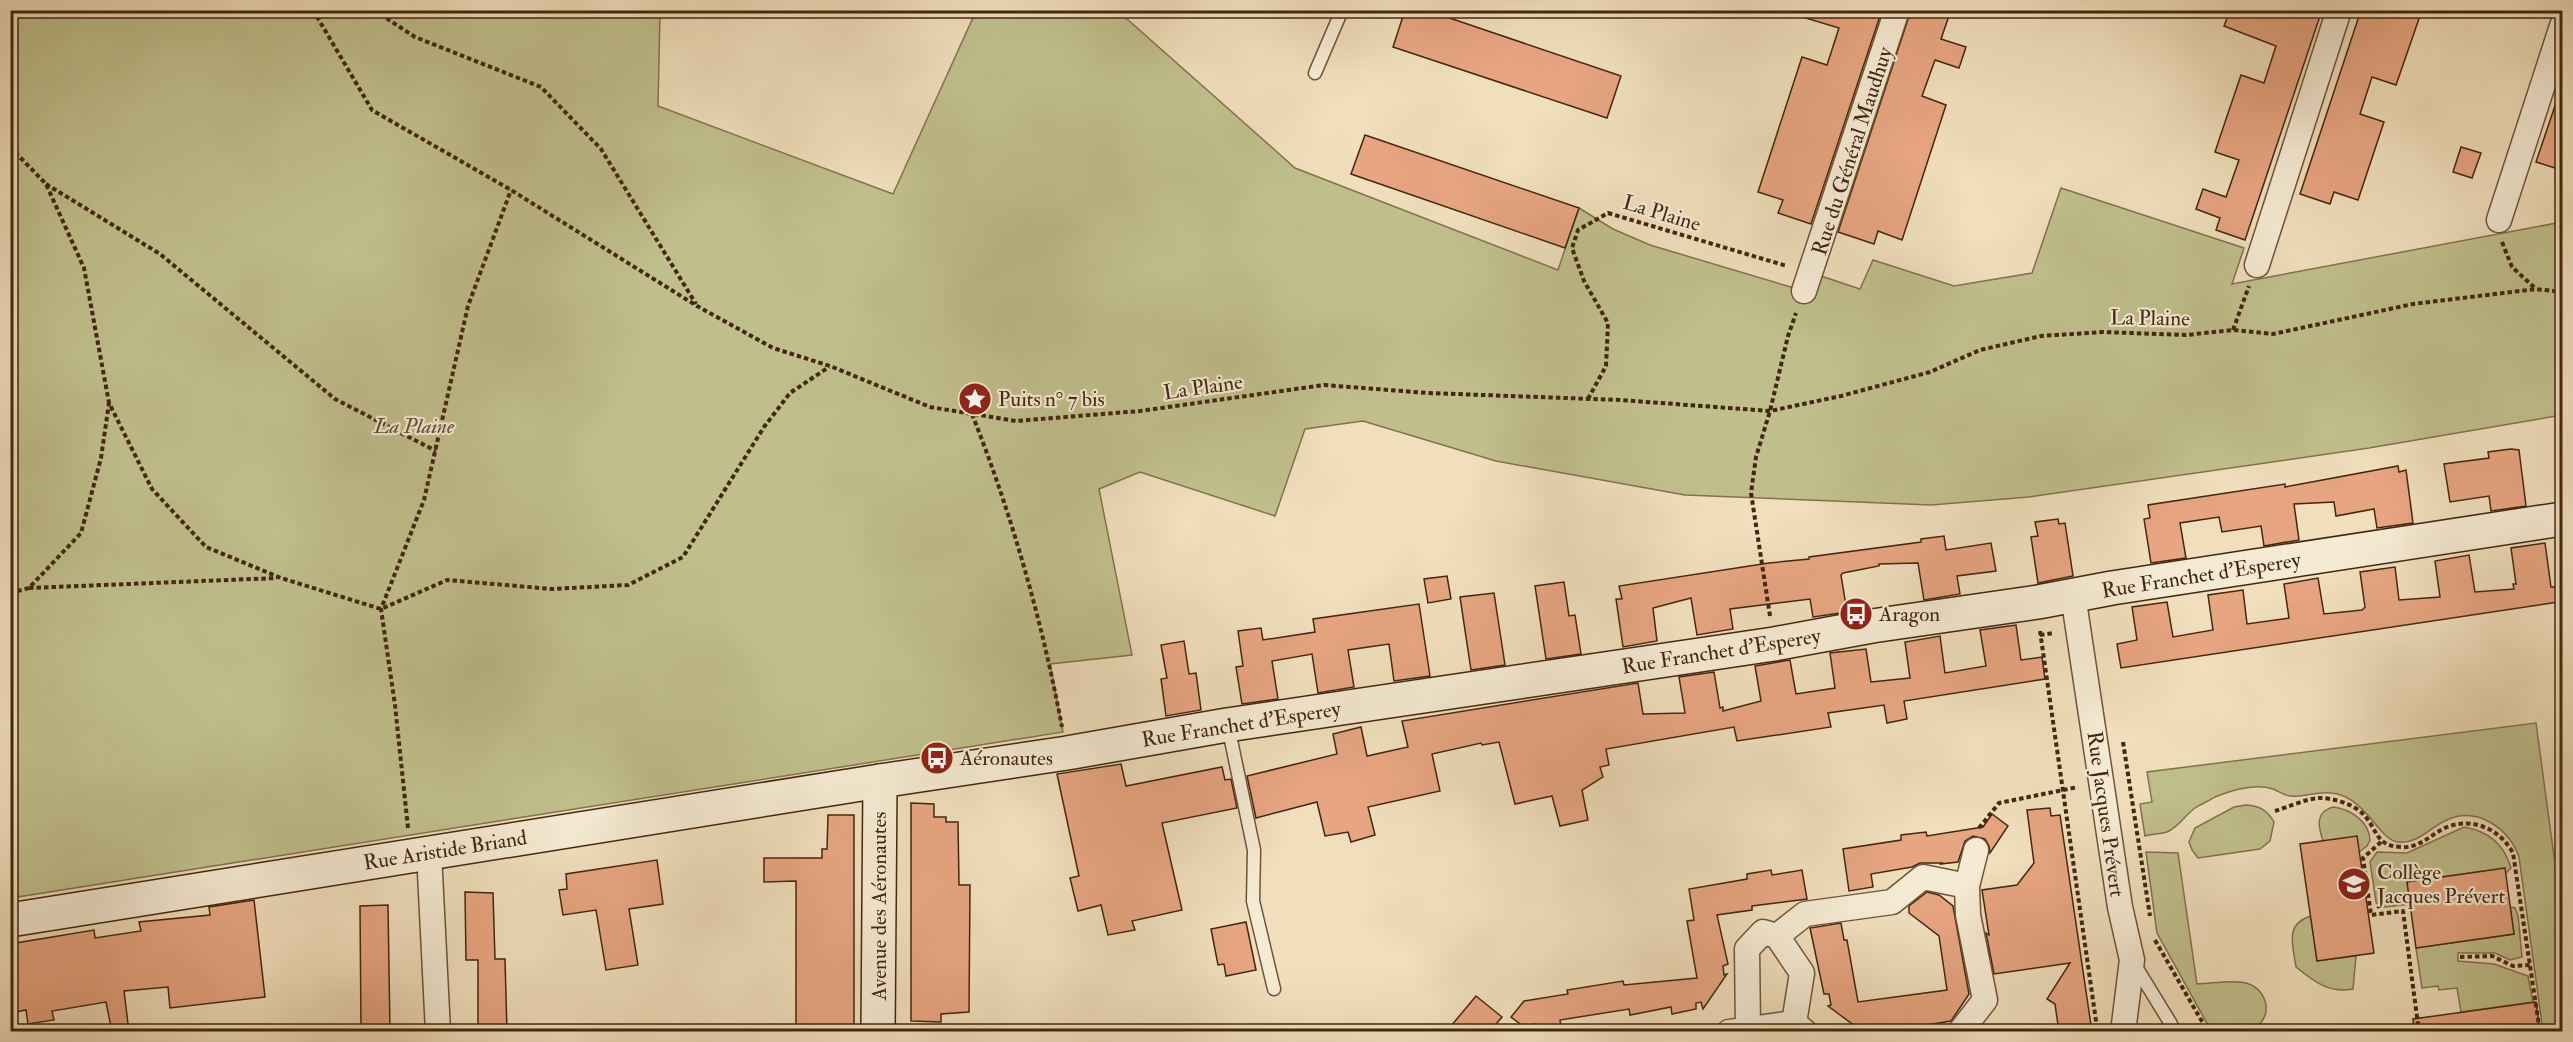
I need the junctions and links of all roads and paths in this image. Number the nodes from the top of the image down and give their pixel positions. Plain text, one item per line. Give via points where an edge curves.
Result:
1 (313, 10) edge
2 (374, 10) edge
3 (1342, 10) edge
4 (1897, 10) edge
5 (2339, 10) edge
6 (2562, 26) edge
7 (1316, 73) dead end
8 (10, 147) edge
9 (46, 184) junction
10 (511, 190) junction
11 (2499, 220) joint
12 (2257, 265) joint
13 (1808, 282) junction
14 (2536, 289) junction
15 (2562, 292) edge
16 (697, 306) junction
17 (2233, 330) junction
18 (830, 366) junction
19 (1588, 399) junction
20 (109, 403) junction
21 (1770, 411) junction
22 (972, 414) junction
23 (436, 450) junction
24 (2562, 519) edge
25 (281, 578) junction
26 (29, 588) junction
27 (10, 593) edge
28 (2073, 595) junction
29 (2038, 602) junction
30 (381, 609) junction
31 (1774, 644) junction
32 (1227, 725) junction
33 (2122, 740) dead end
34 (1067, 753) junction
35 (880, 781) junction
36 (2102, 782) junction
37 (2062, 790) junction
38 (2275, 811) dead end
39 (2381, 842) junction
40 (1976, 850) joint
41 (420, 855) junction
42 (1967, 886) junction
43 (10, 920) edge
44 (2151, 926) dead end
45 (1777, 936) junction
46 (2153, 937) dead end
47 (2460, 957) dead end
48 (2132, 960) junction
49 (2530, 965) junction
50 (1274, 989) dead end
51 (1800, 1027) edge
52 (1738, 1030) edge
53 (438, 1032) edge
54 (878, 1032) edge
55 (1960, 1032) edge
56 (2097, 1032) edge
57 (2123, 1032) edge
58 (2172, 1032) edge
59 (2205, 1032) edge
60 (2419, 1032) edge
61 (2540, 1032) edge

1 - 10 path, La Plaine via 372,110
2 - 16 path via 415,37 542,87 601,149
3 - 7 lane
4 - 13 street, Rue du Général Maudhuy
5 - 12 street
6 - 11 street
8 - 9 path
9 - 20 path via 84,267
9 - 23 path via 160,254 335,399
10 - 16 path, La Plaine
10 - 23 path via 468,306
11 - 14 path via 2512,267
12 - 17 path
13 - 19 path, La Plaine via 1608,213 1578,230 1572,248 1584,281 1608,323 1606,366
13 - 21 path via 1788,336
14 - 15 path, La Plaine
14 - 17 path, La Plaine via 2413,304 2272,334
16 - 18 path, La Plaine via 773,348
17 - 21 path, La Plaine via 2186,335 2103,332 2042,336 1980,350 1921,374 1831,399
18 - 22 path, La Plaine via 930,407
18 - 30 path via 790,393 764,426 683,556 628,585 552,589 447,580
19 - 21 path, La Plaine
19 - 22 path, La Plaine via 1324,385 1140,411 1016,421
20 - 25 path via 152,489 206,548
20 - 26 path via 101,458 81,532
21 - 31 path via 1756,457 1751,494
22 - 34 path via 1003,498 1041,631
23 - 30 path via 424,500
24 - 28 street, Rue Franchet d'Esperey
25 - 26 path
25 - 30 path
26 - 27 path
28 - 29 street, Rue Franchet d'Esperey
28 - 36 street, Rue Jacques Prévert
29 - 31 street, Rue Franchet d'Esperey
29 - 37 path
30 - 41 path
31 - 32 street, Rue Franchet d'Esperey
32 - 34 street, Rue Franchet d'Esperey
32 - 50 lane via 1254,850 1253,901
33 - 44 path
34 - 35 street, Rue Franchet d'Esperey
35 - 41 street, Rue Aristide Briand
35 - 54 street, Avenue des Aéronautes
36 - 37 path
36 - 48 street, Rue Jacques Prévert via 2120,907
37 - 40 path via 1999,803 1972,837
37 - 56 path
38 - 39 path via 2317,798 2334,799 2362,813
39 - 49 path via 2391,847 2416,846 2459,824 2474,824 2498,834 2513,853
39 - 60 path via 2363,858 2371,915 2403,911
40 - 42 street
41 - 43 street, Rue Aristide Briand
41 - 53 street
42 - 45 street via 1923,877 1892,902 1805,914
42 - 55 street via 1968,915 1985,1000
45 - 51 street via 1803,973
45 - 52 street via 1763,932 1747,949
46 - 59 path
47 - 49 path via 2492,956 2512,966
48 - 57 street, Rue Jacques Prévert
48 - 58 lane via 2171,1024
49 - 61 path
51 - 52 street

